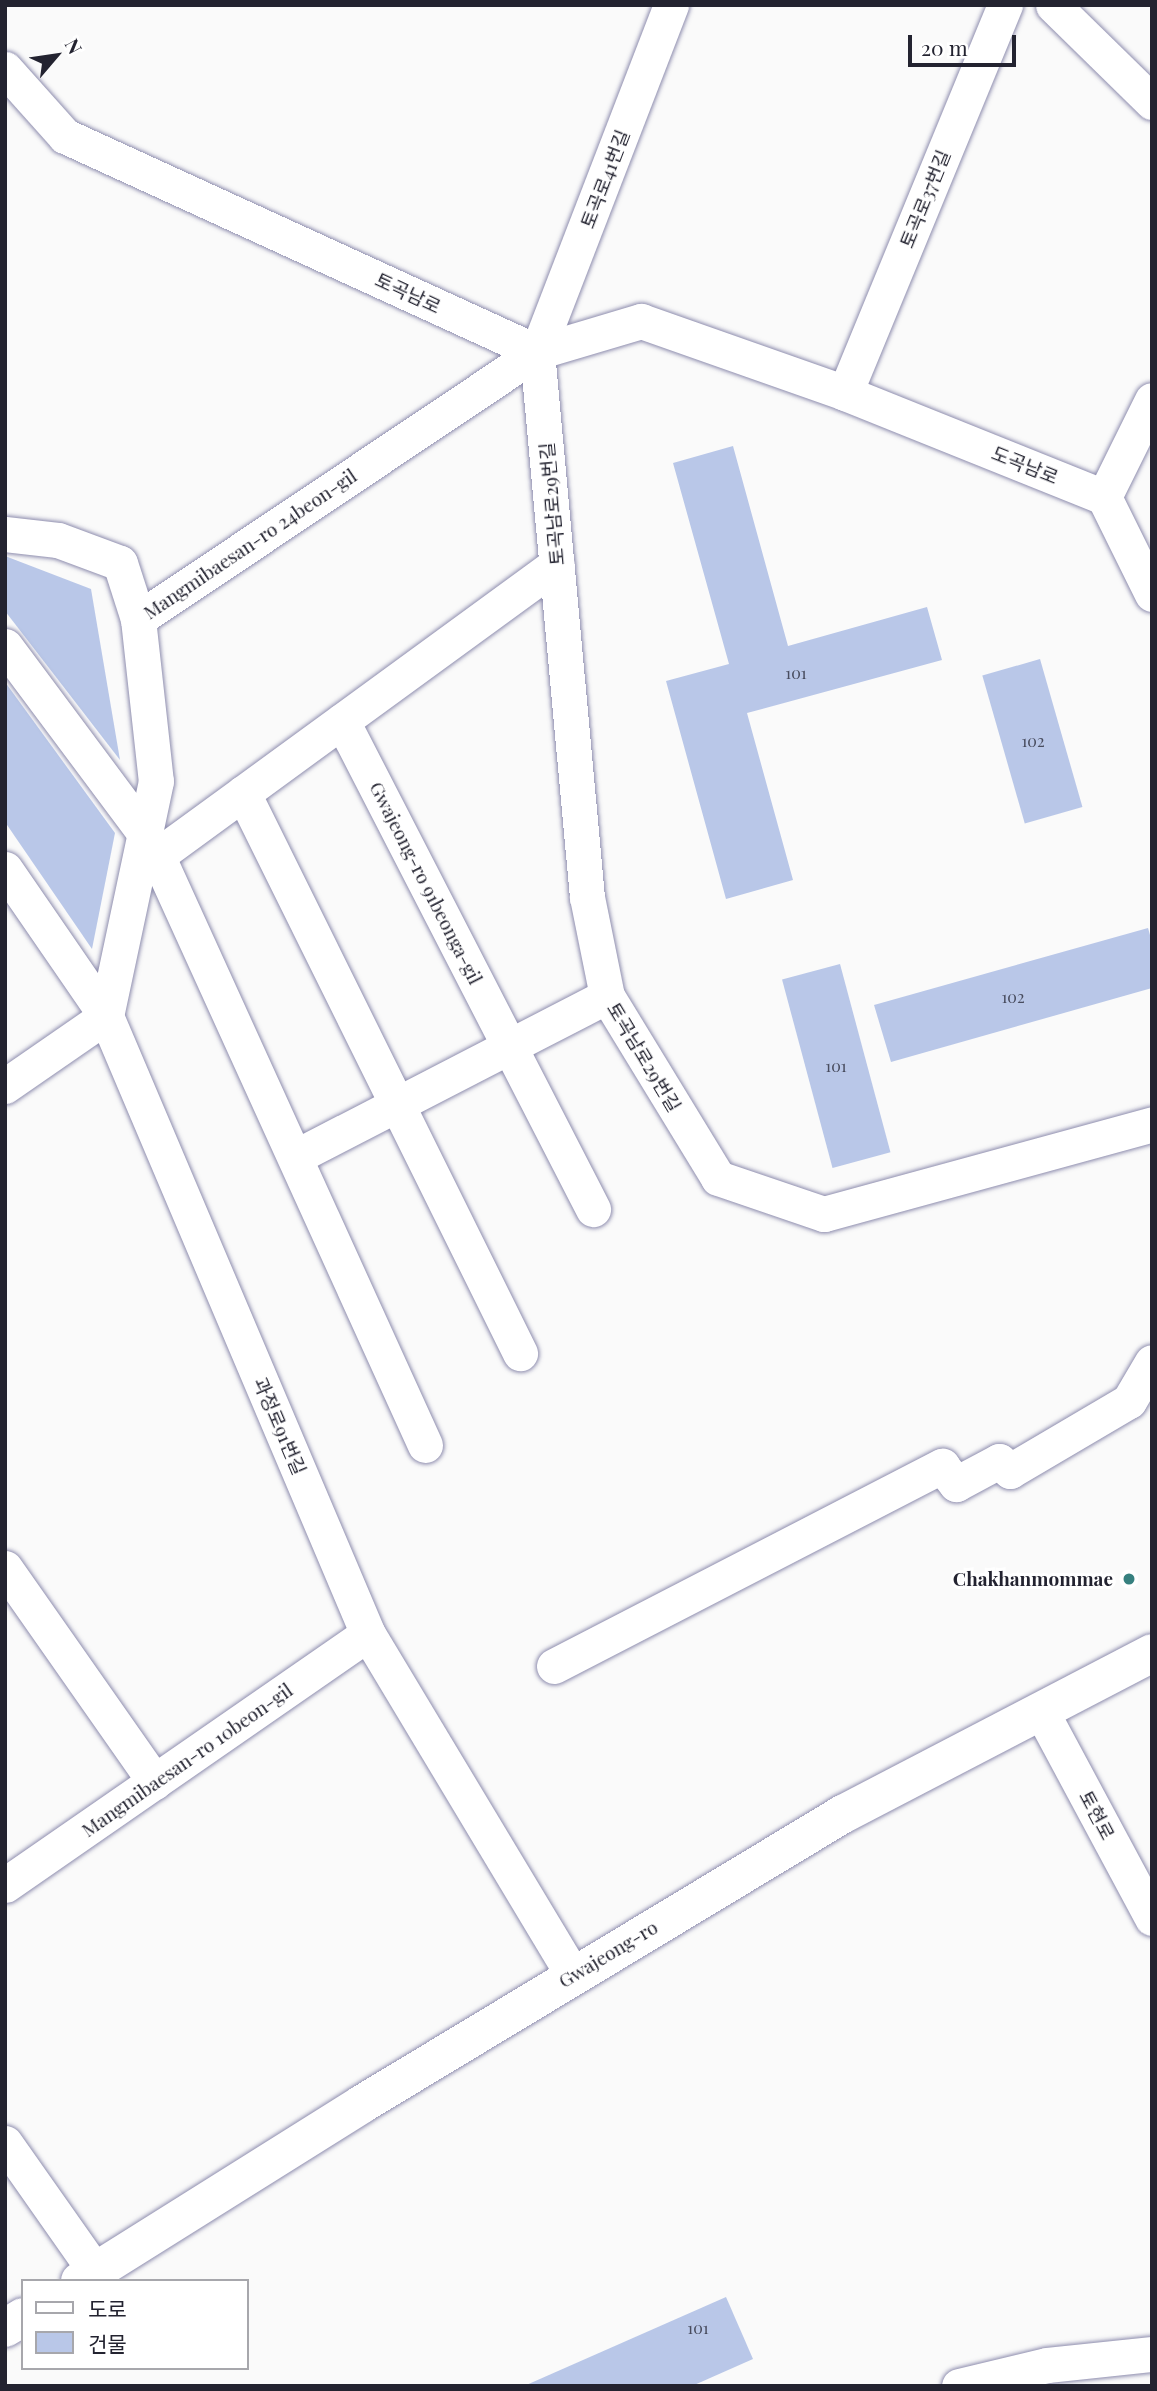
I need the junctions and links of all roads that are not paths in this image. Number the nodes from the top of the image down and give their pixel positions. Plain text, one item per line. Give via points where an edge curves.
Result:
1 (671, 5) edge
2 (1005, 5) edge
3 (1053, 5) edge
4 (5, 69) edge
5 (1152, 102) edge
6 (537, 352) junction
7 (845, 393) junction
8 (1152, 400) edge
9 (1104, 497) junction
10 (5, 534) edge
11 (557, 564) junction
12 (1152, 594) edge
13 (138, 619) junction
14 (5, 646) edge
15 (342, 721) junction
16 (243, 793) junction
17 (147, 853) junction
18 (5, 869) edge
19 (607, 996) junction
20 (107, 1016) junction
21 (511, 1045) junction
22 (5, 1086) edge
23 (397, 1104) junction
24 (1152, 1124) edge
25 (295, 1157) junction
26 (593, 1209) dead end
27 (520, 1353) dead end
28 (1152, 1362) edge
29 (425, 1445) dead end
30 (5, 1568) edge
31 (368, 1634) junction
32 (1152, 1653) edge
33 (554, 1666) dead end
34 (1041, 1711) junction
35 (155, 1782) junction
36 (5, 1885) edge
37 (1152, 1919) edge
38 (573, 1975) junction
39 (5, 2143) edge
40 (88, 2276) edge
41 (21, 2318) edge
42 (5, 2328) edge
43 (1152, 2354) edge
44 (959, 2386) edge

1 - 6 street, 토곡로41번길
2 - 7 street, 토곡로37번길
3 - 5 street
4 - 6 street, 토곡남로 via 65,136
6 - 7 street via 641,321
6 - 11 street, 토곡남로29번길
6 - 13 street, Mangmibaesan-ro 24beon-gil
7 - 9 street, 도곡남로
8 - 9 street
9 - 12 street
10 - 13 street via 58,540 120,563
11 - 15 street
11 - 19 street, 토곡남로29번길 via 587,897
13 - 17 street, Mangmibaesan-ro 24beon-gil via 156,781
14 - 17 street
15 - 16 street
15 - 21 street, Gwajeong-ro 91beonga-gil
16 - 17 street
16 - 23 street
17 - 20 street, Mangmibaesan-ro 24beon-gil
17 - 25 street
18 - 20 street, 과정로91번길
19 - 21 street
19 - 24 street, 토곡남로29번길 via 718,1178 824,1214
20 - 22 street
20 - 31 street, 과정로91번길
21 - 23 street
21 - 26 street, Gwajeong-ro 91beonga-gil
23 - 25 street
23 - 27 street
25 - 29 street
28 - 33 street via 1129,1401 1010,1471 999,1461 956,1484 942,1466
30 - 35 street
31 - 35 street, Mangmibaesan-ro 10beon-gil
31 - 38 street, 과정로91번길
32 - 34 main road, Gwajeong-ro
34 - 37 street, 토현로
34 - 38 main road, Gwajeong-ro via 844,1814
35 - 36 street, Mangmibaesan-ro 10beon-gil
38 - 40 main road, Gwajeong-ro
39 - 40 street
41 - 42 main road
43 - 44 street via 1047,2365

